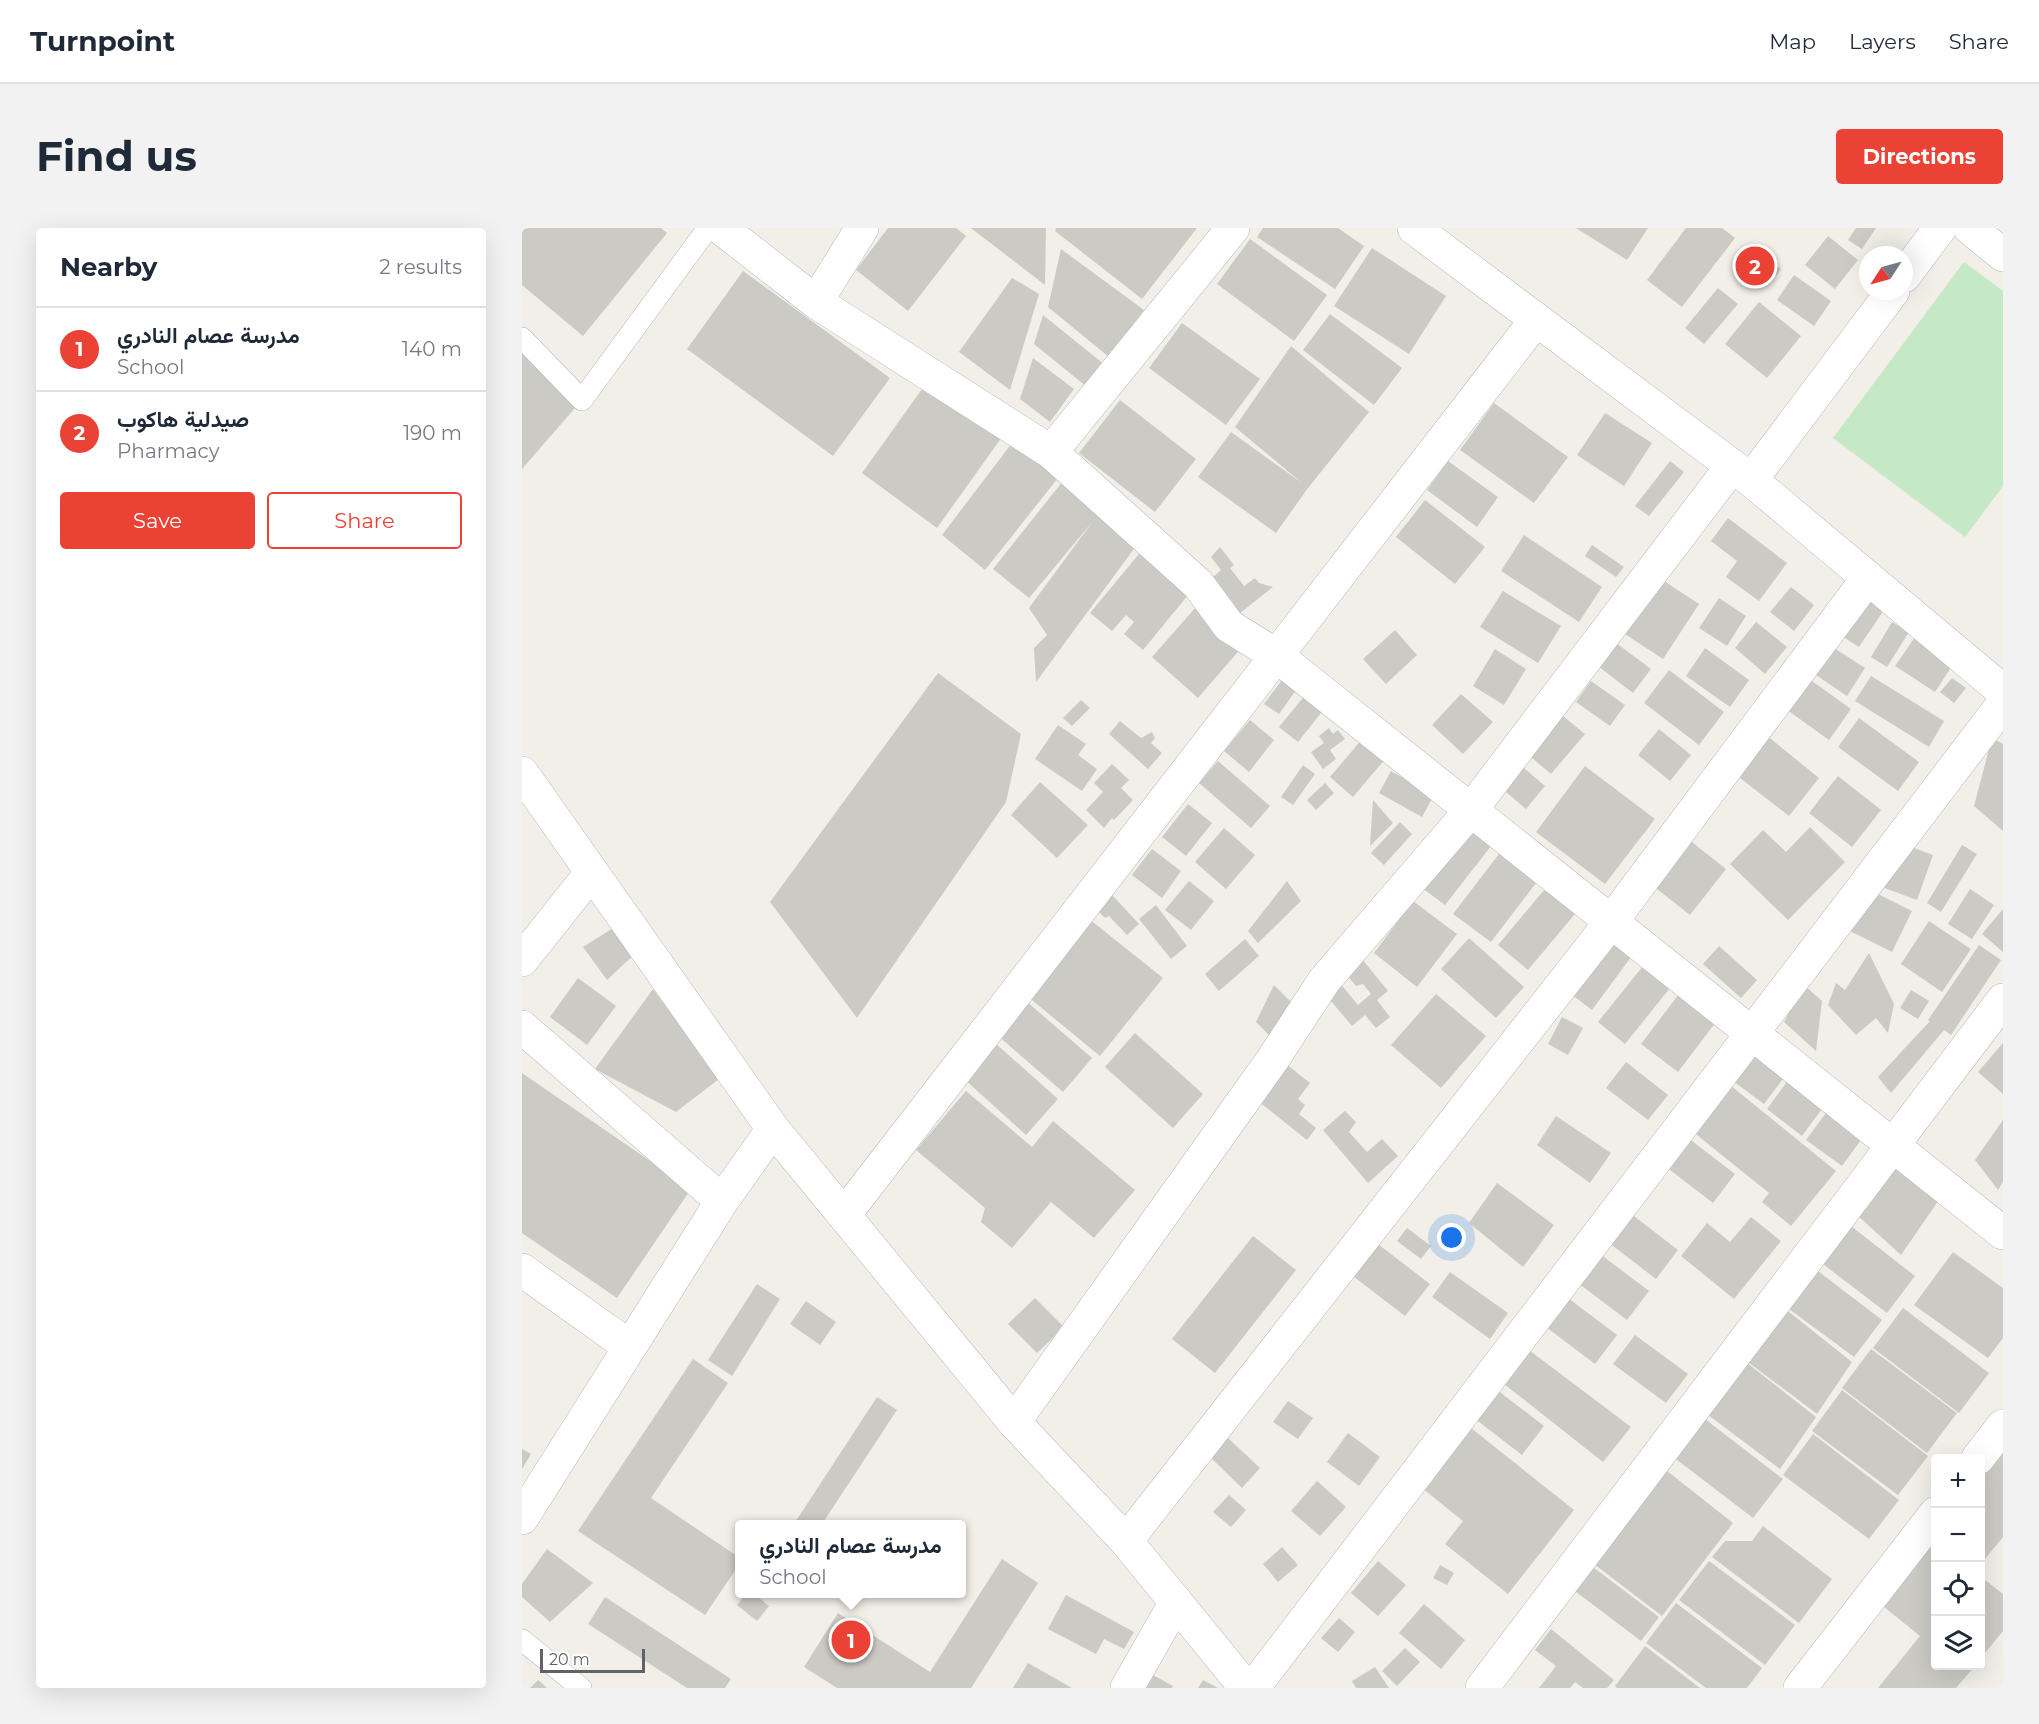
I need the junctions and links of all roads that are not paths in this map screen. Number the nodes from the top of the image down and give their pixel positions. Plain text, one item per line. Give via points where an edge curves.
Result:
1 (708, 228) edge
2 (721, 228) edge
3 (862, 228) edge
4 (1233, 228) edge
5 (1414, 228) edge
6 (1940, 228) edge
7 (1970, 228) edge
8 (2003, 255) edge
9 (1913, 264) edge
10 (1885, 300) edge
11 (816, 302) junction
12 (1536, 320) junction
13 (522, 338) edge
14 (1051, 452) junction
15 (1741, 473) junction
16 (1868, 578) junction
17 (1277, 656) junction
18 (2003, 691) edge
19 (2003, 704) edge
20 (522, 773) edge
21 (1471, 810) junction
22 (592, 872) junction
23 (1611, 922) junction
24 (522, 960) edge
25 (2003, 1000) edge
26 (522, 1027) edge
27 (1752, 1034) junction
28 (773, 1129) junction
29 (1892, 1145) junction
30 (722, 1201) junction
31 (844, 1215) junction
32 (2003, 1233) edge
33 (522, 1270) edge
34 (630, 1347) junction
35 (1014, 1422) junction
36 (2003, 1426) edge
37 (1981, 1454) edge
38 (523, 1516) edge
39 (1931, 1518) edge
40 (1126, 1541) junction
41 (1176, 1602) junction
42 (522, 1640) edge
43 (581, 1688) edge
44 (1127, 1688) edge
45 (1246, 1688) edge
46 (1253, 1688) edge
47 (1482, 1688) edge
48 (1800, 1688) edge

1 - 13 lane via 582,400
2 - 11 street
3 - 11 street
4 - 14 street
5 - 12 street
6 - 9 street
7 - 8 street
10 - 15 street
11 - 14 street
12 - 15 street
12 - 17 street
14 - 17 street via 1198,584 1229,626
15 - 16 street
15 - 21 street
16 - 18 street
16 - 23 street
17 - 21 street
17 - 31 street
19 - 27 street
20 - 22 street
21 - 23 street
21 - 35 street via 1324,981 1273,1059
22 - 24 street
22 - 28 street
23 - 27 street
23 - 40 street
25 - 29 street
26 - 30 street
27 - 29 street
27 - 46 street
28 - 30 street
28 - 31 street
29 - 32 street
29 - 47 street
30 - 34 street
31 - 35 street
33 - 34 street
34 - 38 street
35 - 40 street
36 - 37 street
39 - 48 street
40 - 41 street
41 - 44 street
41 - 45 street
42 - 43 lane

